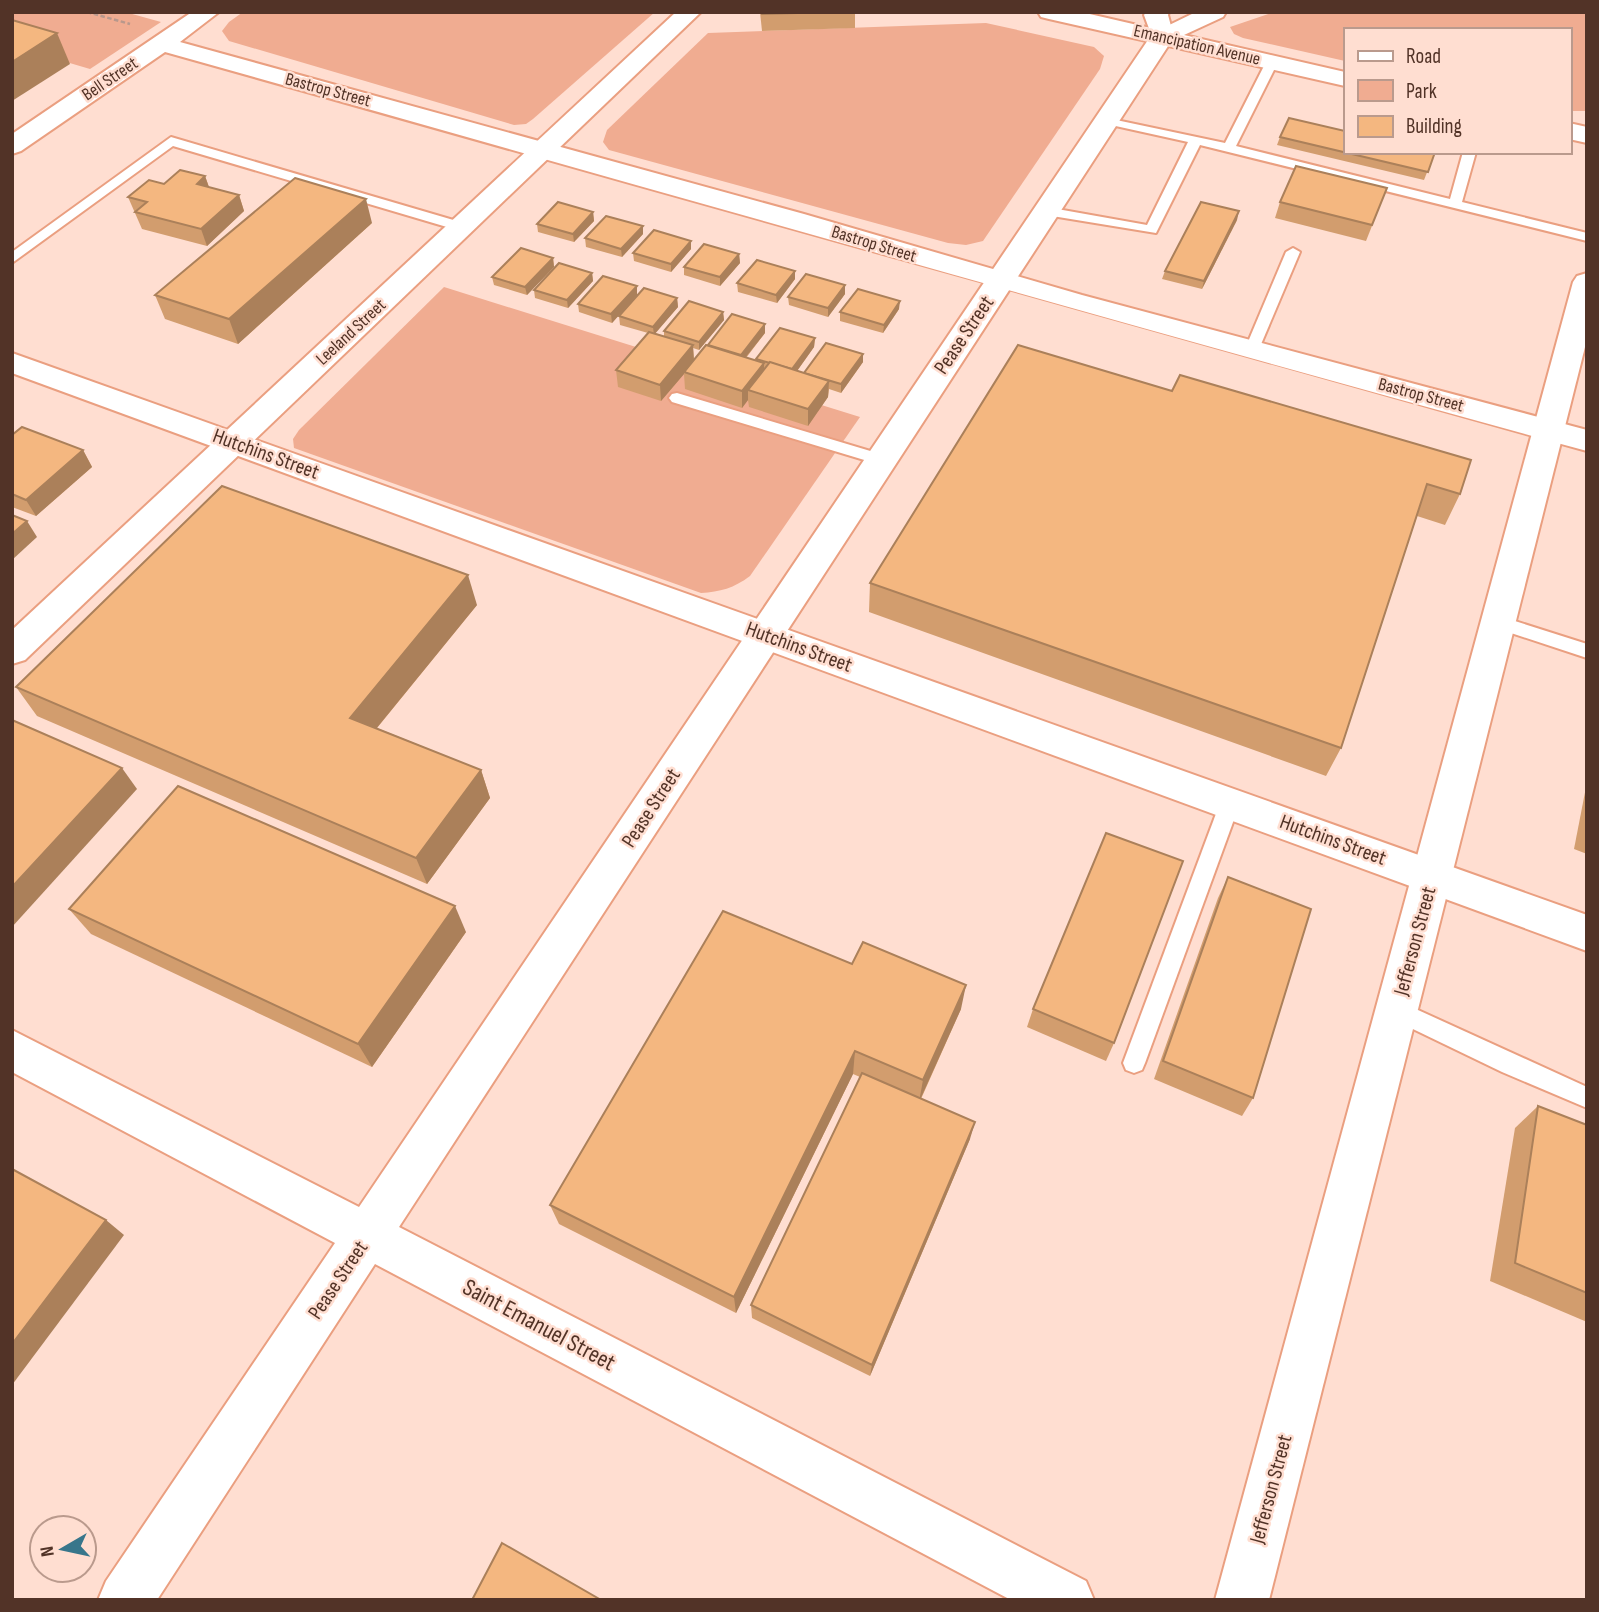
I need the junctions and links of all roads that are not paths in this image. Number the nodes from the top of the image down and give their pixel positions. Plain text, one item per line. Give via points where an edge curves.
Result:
1 (208, 12) edge
2 (690, 12) edge
3 (1049, 12) edge
4 (1215, 12) edge
5 (1160, 25) edge
6 (162, 44) junction
7 (1272, 62) junction
8 (1344, 79) edge
9 (1106, 120) junction
10 (1196, 140) junction
11 (12, 146) edge
12 (1229, 148) junction
13 (544, 150) junction
14 (1469, 154) edge
15 (1455, 204) junction
16 (1046, 211) junction
17 (462, 227) junction
18 (1587, 237) edge
19 (1293, 252) dead end
20 (12, 259) edge
21 (1000, 281) junction
22 (1587, 282) edge
23 (1252, 349) junction
24 (12, 362) edge
25 (677, 398) dead end
26 (1568, 436) edge
27 (234, 442) junction
28 (881, 460) junction
29 (1499, 622) junction
30 (766, 635) junction
31 (12, 651) edge
32 (1587, 651) edge
33 (1230, 803) junction
34 (1432, 876) junction
35 (1587, 933) edge
36 (1396, 1010) junction
37 (12, 1050) edge
38 (1133, 1063) dead end
39 (1587, 1098) edge
40 (368, 1236) junction
41 (125, 1600) edge
42 (1067, 1600) edge
43 (1242, 1600) edge

1 - 6 street, Bell Street
2 - 13 street, Leeland Street
3 - 5 street, Emancipation Avenue
4 - 5 street
5 - 7 street, Emancipation Avenue
5 - 9 street, Pease Street
6 - 11 street, Bell Street
6 - 13 street, Bastrop Street
7 - 8 street, Emancipation Avenue
7 - 12 lane
9 - 10 lane
9 - 16 street, Pease Street
10 - 12 lane
10 - 16 lane via 1151,229
12 - 15 lane
13 - 17 street, Leeland Street
13 - 21 street, Bastrop Street
14 - 15 lane
15 - 18 lane
16 - 21 street, Pease Street
17 - 20 lane via 171,141
17 - 27 street, Leeland Street
19 - 23 lane
21 - 23 street, Bastrop Street
21 - 28 street, Pease Street
22 - 26 street, Jefferson Street
23 - 26 street, Bastrop Street
24 - 27 street, Hutchins Street
25 - 28 lane
26 - 29 street, Jefferson Street
27 - 30 street, Hutchins Street
27 - 31 street, Leeland Street
28 - 30 street, Pease Street
29 - 32 lane
29 - 34 street, Jefferson Street
30 - 33 street, Hutchins Street
30 - 40 street, Pease Street
33 - 34 street, Hutchins Street
33 - 38 lane
34 - 35 street, Hutchins Street
34 - 36 street, Jefferson Street
36 - 39 lane
36 - 43 street, Jefferson Street
37 - 40 street, Saint Emanuel Street
40 - 41 street, Pease Street
40 - 42 street, Saint Emanuel Street

